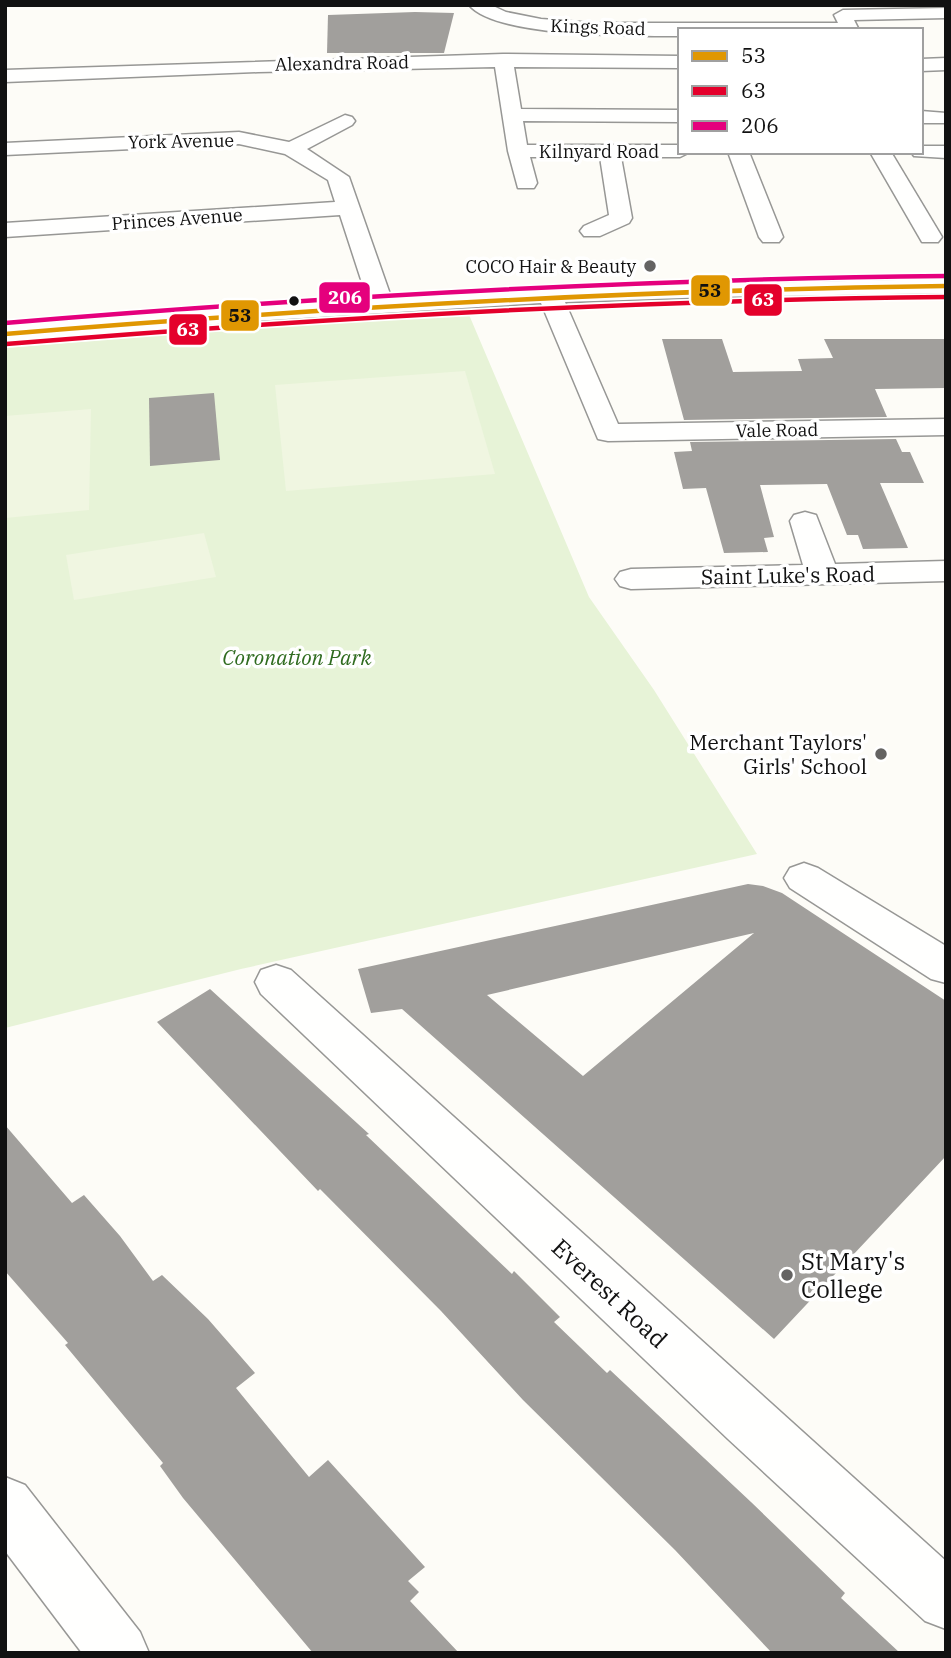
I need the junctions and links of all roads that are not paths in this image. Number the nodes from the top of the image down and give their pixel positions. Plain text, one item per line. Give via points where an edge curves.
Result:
1 (477, 5) edge
2 (946, 13) edge
3 (847, 24) edge
4 (503, 60) junction
5 (678, 61) edge
6 (946, 64) edge
7 (923, 65) edge
8 (5, 76) edge
9 (513, 115) junction
10 (678, 116) edge
11 (345, 121) dead end
12 (5, 149) edge
13 (292, 149) junction
14 (517, 150) junction
15 (609, 150) junction
16 (678, 150) edge
17 (923, 152) edge
18 (946, 152) edge
19 (739, 154) edge
20 (881, 154) edge
21 (526, 183) dead end
22 (348, 208) junction
23 (5, 230) edge
24 (592, 231) dead end
25 (771, 237) dead end
26 (930, 237) dead end
27 (946, 286) edge
28 (549, 294) junction
29 (382, 306) junction
30 (5, 334) edge
31 (946, 427) edge
32 (805, 521) dead end
33 (946, 571) edge
34 (822, 574) junction
35 (631, 579) dead end
36 (804, 878) dead end
37 (946, 967) edge
38 (276, 982) dead end
39 (5, 1504) edge
40 (946, 1600) edge
41 (119, 1653) edge

1 - 3 street, Kings Road via 516,21 573,29
2 - 3 street, Kings Road
4 - 5 street, Alexandra Road
4 - 8 street, Alexandra Road via 242,64
4 - 9 street
6 - 7 street
9 - 10 street
9 - 14 street
11 - 13 street
12 - 13 street, York Avenue via 239,138
13 - 22 street, York Avenue via 338,177
14 - 15 street, Kilnyard Road
14 - 21 street
15 - 16 street, Kilnyard Road
15 - 24 street via 621,218
17 - 18 street
19 - 25 street
20 - 26 street
22 - 23 street, Princes Avenue
22 - 29 street, York Avenue
27 - 28 street
28 - 29 street
28 - 31 street, Vale Road via 608,433
29 - 30 street via 226,314
32 - 34 street
33 - 34 street, Saint Luke's Road
34 - 35 street, Saint Luke's Road
36 - 37 street
38 - 40 street, Everest Road
39 - 41 street

